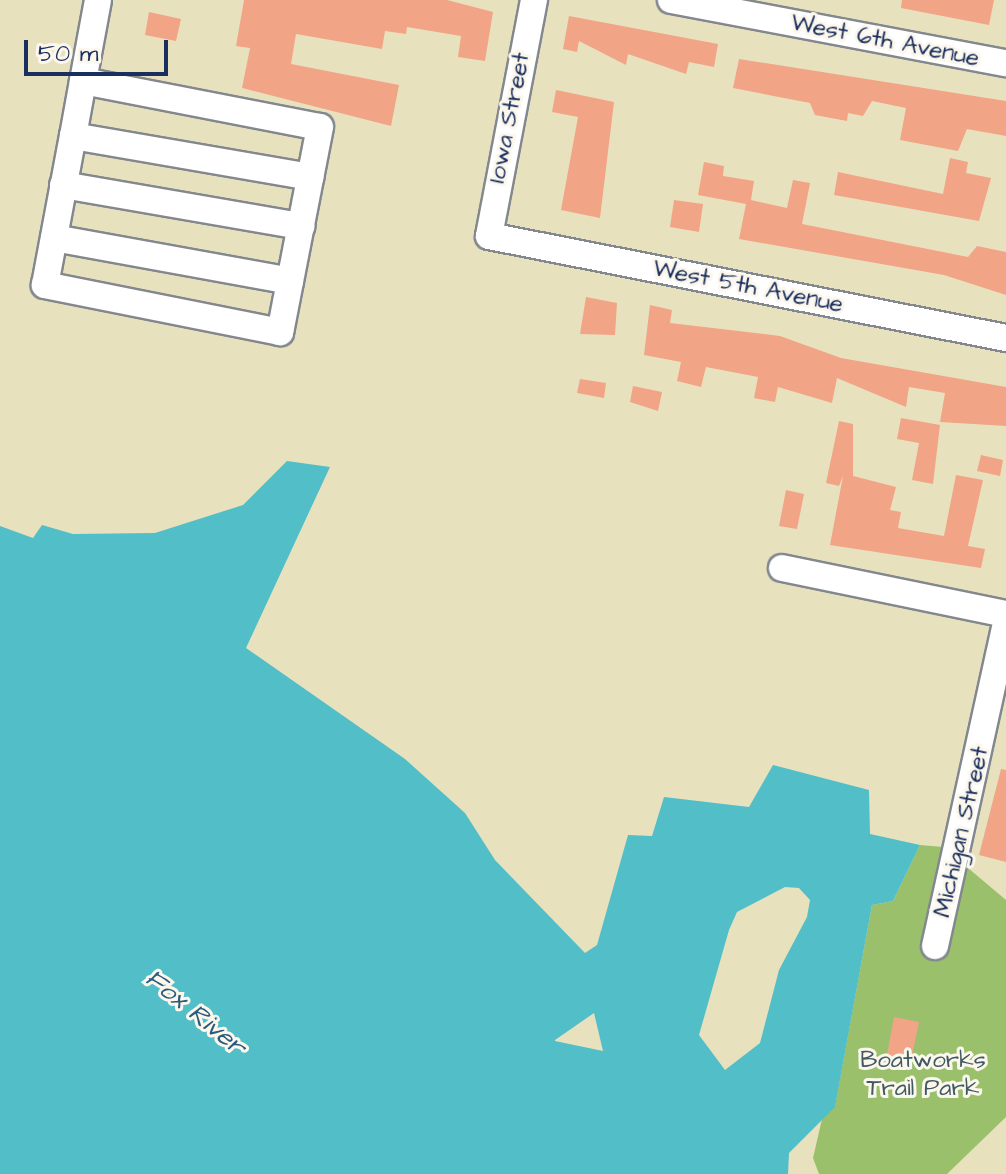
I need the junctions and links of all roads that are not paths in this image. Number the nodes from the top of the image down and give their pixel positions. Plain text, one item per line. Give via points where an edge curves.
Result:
1 (98, 0) edge
2 (534, 0) edge
3 (671, 0) edge
4 (1006, 63) edge
5 (83, 81) junction
6 (73, 136) junction
7 (310, 177) junction
8 (63, 185) junction
9 (301, 226) junction
10 (489, 236) joint
11 (54, 238) junction
12 (290, 281) junction
13 (1006, 338) edge
14 (782, 568) dead end
15 (1005, 611) edge
16 (935, 946) dead end

1 - 5 street
2 - 10 street, Iowa Street
3 - 4 street, West 6th Avenue
5 - 6 street
5 - 7 street via 320,127
6 - 7 street
6 - 8 street
7 - 9 street
8 - 9 street
8 - 11 street
9 - 12 street
10 - 13 street, West 5th Avenue
11 - 12 street
11 - 12 street via 45,285 280,332
14 - 15 street
15 - 16 street, Michigan Street

